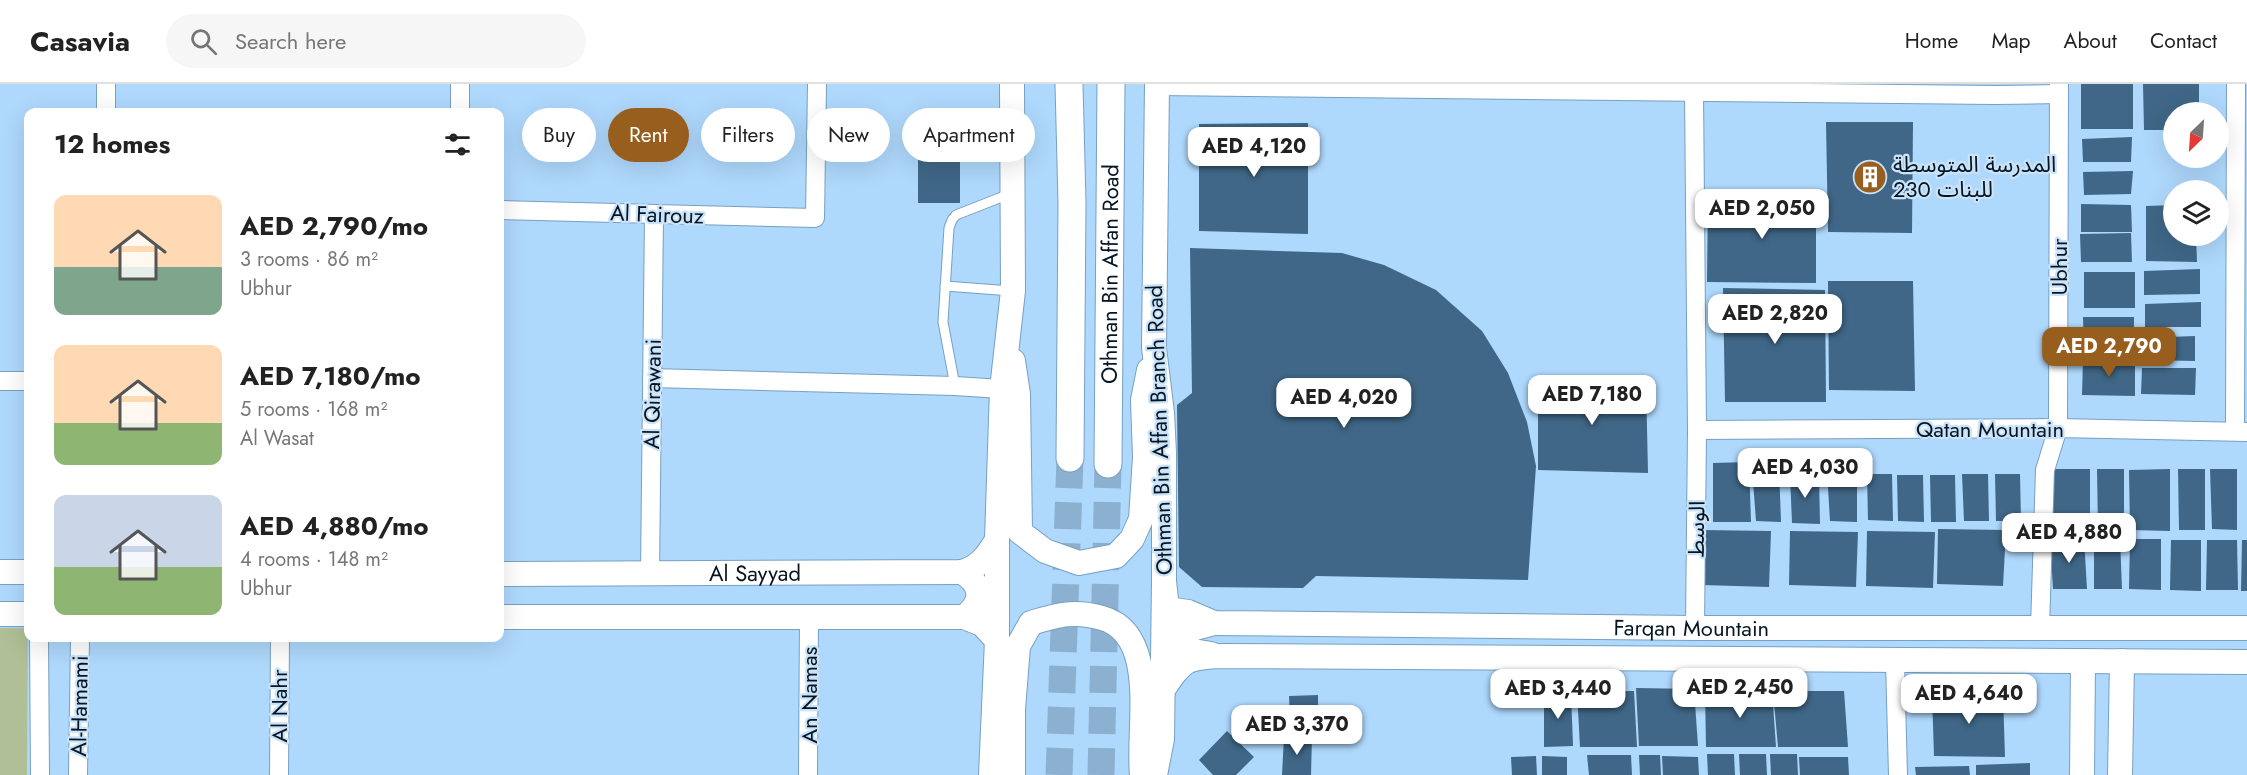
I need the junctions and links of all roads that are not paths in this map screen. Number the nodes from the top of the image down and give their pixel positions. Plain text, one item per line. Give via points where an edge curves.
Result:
1 (106, 84) edge
2 (460, 84) edge
3 (817, 84) edge
4 (1012, 84) edge
5 (1069, 84) edge
6 (1111, 84) edge
7 (2236, 84) edge
8 (1156, 85) edge
9 (1355, 87) edge
10 (1880, 89) edge
11 (2059, 89) edge
12 (1694, 91) junction
13 (106, 108) edge
14 (460, 108) edge
15 (1012, 193) junction
16 (504, 210) edge
17 (654, 214) junction
18 (945, 286) junction
19 (1013, 291) junction
20 (1008, 332) junction
21 (1154, 348) junction
22 (652, 378) junction
23 (0, 381) edge
24 (24, 381) edge
25 (955, 386) junction
26 (1002, 389) junction
27 (2058, 428) junction
28 (1697, 430) junction
29 (2241, 432) edge
30 (1070, 458) tunnel mouth
31 (1108, 464) tunnel mouth
32 (997, 540) junction
33 (0, 572) edge
34 (24, 572) edge
35 (962, 572) junction
36 (504, 574) edge
37 (650, 574) junction
38 (1164, 581) junction
39 (0, 614) edge
40 (24, 614) edge
41 (809, 616) junction
42 (504, 617) edge
43 (964, 617) junction
44 (1214, 623) junction
45 (1695, 628) junction
46 (2040, 628) junction
47 (2247, 628) edge
48 (997, 640) junction
49 (39, 642) edge
50 (80, 642) edge
51 (280, 642) edge
52 (1222, 656) junction
53 (1895, 661) junction
54 (2083, 661) junction
55 (2122, 661) junction
56 (2247, 662) edge
57 (1162, 691) junction
58 (40, 775) edge
59 (78, 775) edge
60 (279, 775) edge
61 (808, 775) edge
62 (991, 775) edge
63 (1013, 775) edge
64 (1142, 775) edge
65 (1155, 775) edge
66 (1898, 775) edge
67 (2082, 775) edge
68 (2121, 775) edge

1 - 13 street
2 - 14 street
3 - 17 street, Al Fairouz via 816,218
4 - 15 street
5 - 30 main road, Othman Bin Affan Road
6 - 31 main road, Othman Bin Affan Road
7 - 29 street
8 - 9 street
8 - 21 street, Othman Bin Affan Branch Road
9 - 12 street
10 - 11 street via 1995,96
10 - 12 street
11 - 27 street, Ubhur
12 - 28 street, الوسط
15 - 18 lane via 952,220
15 - 19 street
16 - 17 street, Al Fairouz
17 - 22 street, Al Qirawani
18 - 19 lane
18 - 25 lane via 943,321
19 - 20 street
20 - 21 street via 1018,394 1020,532 1045,551 1079,563 1116,556 1132,539 1141,519 1143,400
20 - 26 street
21 - 38 street, Othman Bin Affan Branch Road via 1164,453
22 - 25 street
22 - 37 street, Al Qirawani
23 - 24 street
25 - 26 street
26 - 32 street
27 - 28 street, Qatan Mountain
27 - 29 street, Qatan Mountain
27 - 46 street, Ubhur via 2045,470
28 - 45 street, الوسط
32 - 35 street via 983,560
32 - 48 street
33 - 34 street
35 - 37 street, Al Sayyad
35 - 43 street via 978,588 973,610
36 - 37 street, Al Sayyad
38 - 44 street, Farqan Mountain via 1167,609 1188,612
38 - 57 street, Othman Bin Affan Branch Road
39 - 40 street
41 - 42 street, Al Sayyad
41 - 43 street, Al Sayyad
41 - 61 street, An Namas
43 - 48 street, Al Sayyad via 982,624
44 - 45 street, Farqan Mountain
44 - 52 street via 1182,632 1180,649
45 - 46 street, Farqan Mountain
46 - 47 street, Farqan Mountain
48 - 62 street
49 - 58 street, Al-Hamami
50 - 59 street, Al-Hamami
51 - 60 street, Al Nahr
52 - 53 street, Farqan Mountain
52 - 57 street, Farqan Mountain via 1196,657 1178,668
53 - 54 street, Farqan Mountain
53 - 66 street
54 - 55 street, Farqan Mountain
54 - 67 street
55 - 56 street, Farqan Mountain
55 - 68 street
57 - 65 street, Othman Bin Affan Branch Road via 1162,739
63 - 64 street via 1018,646 1031,623 1063,613 1086,613 1115,621 1131,639 1139,658

